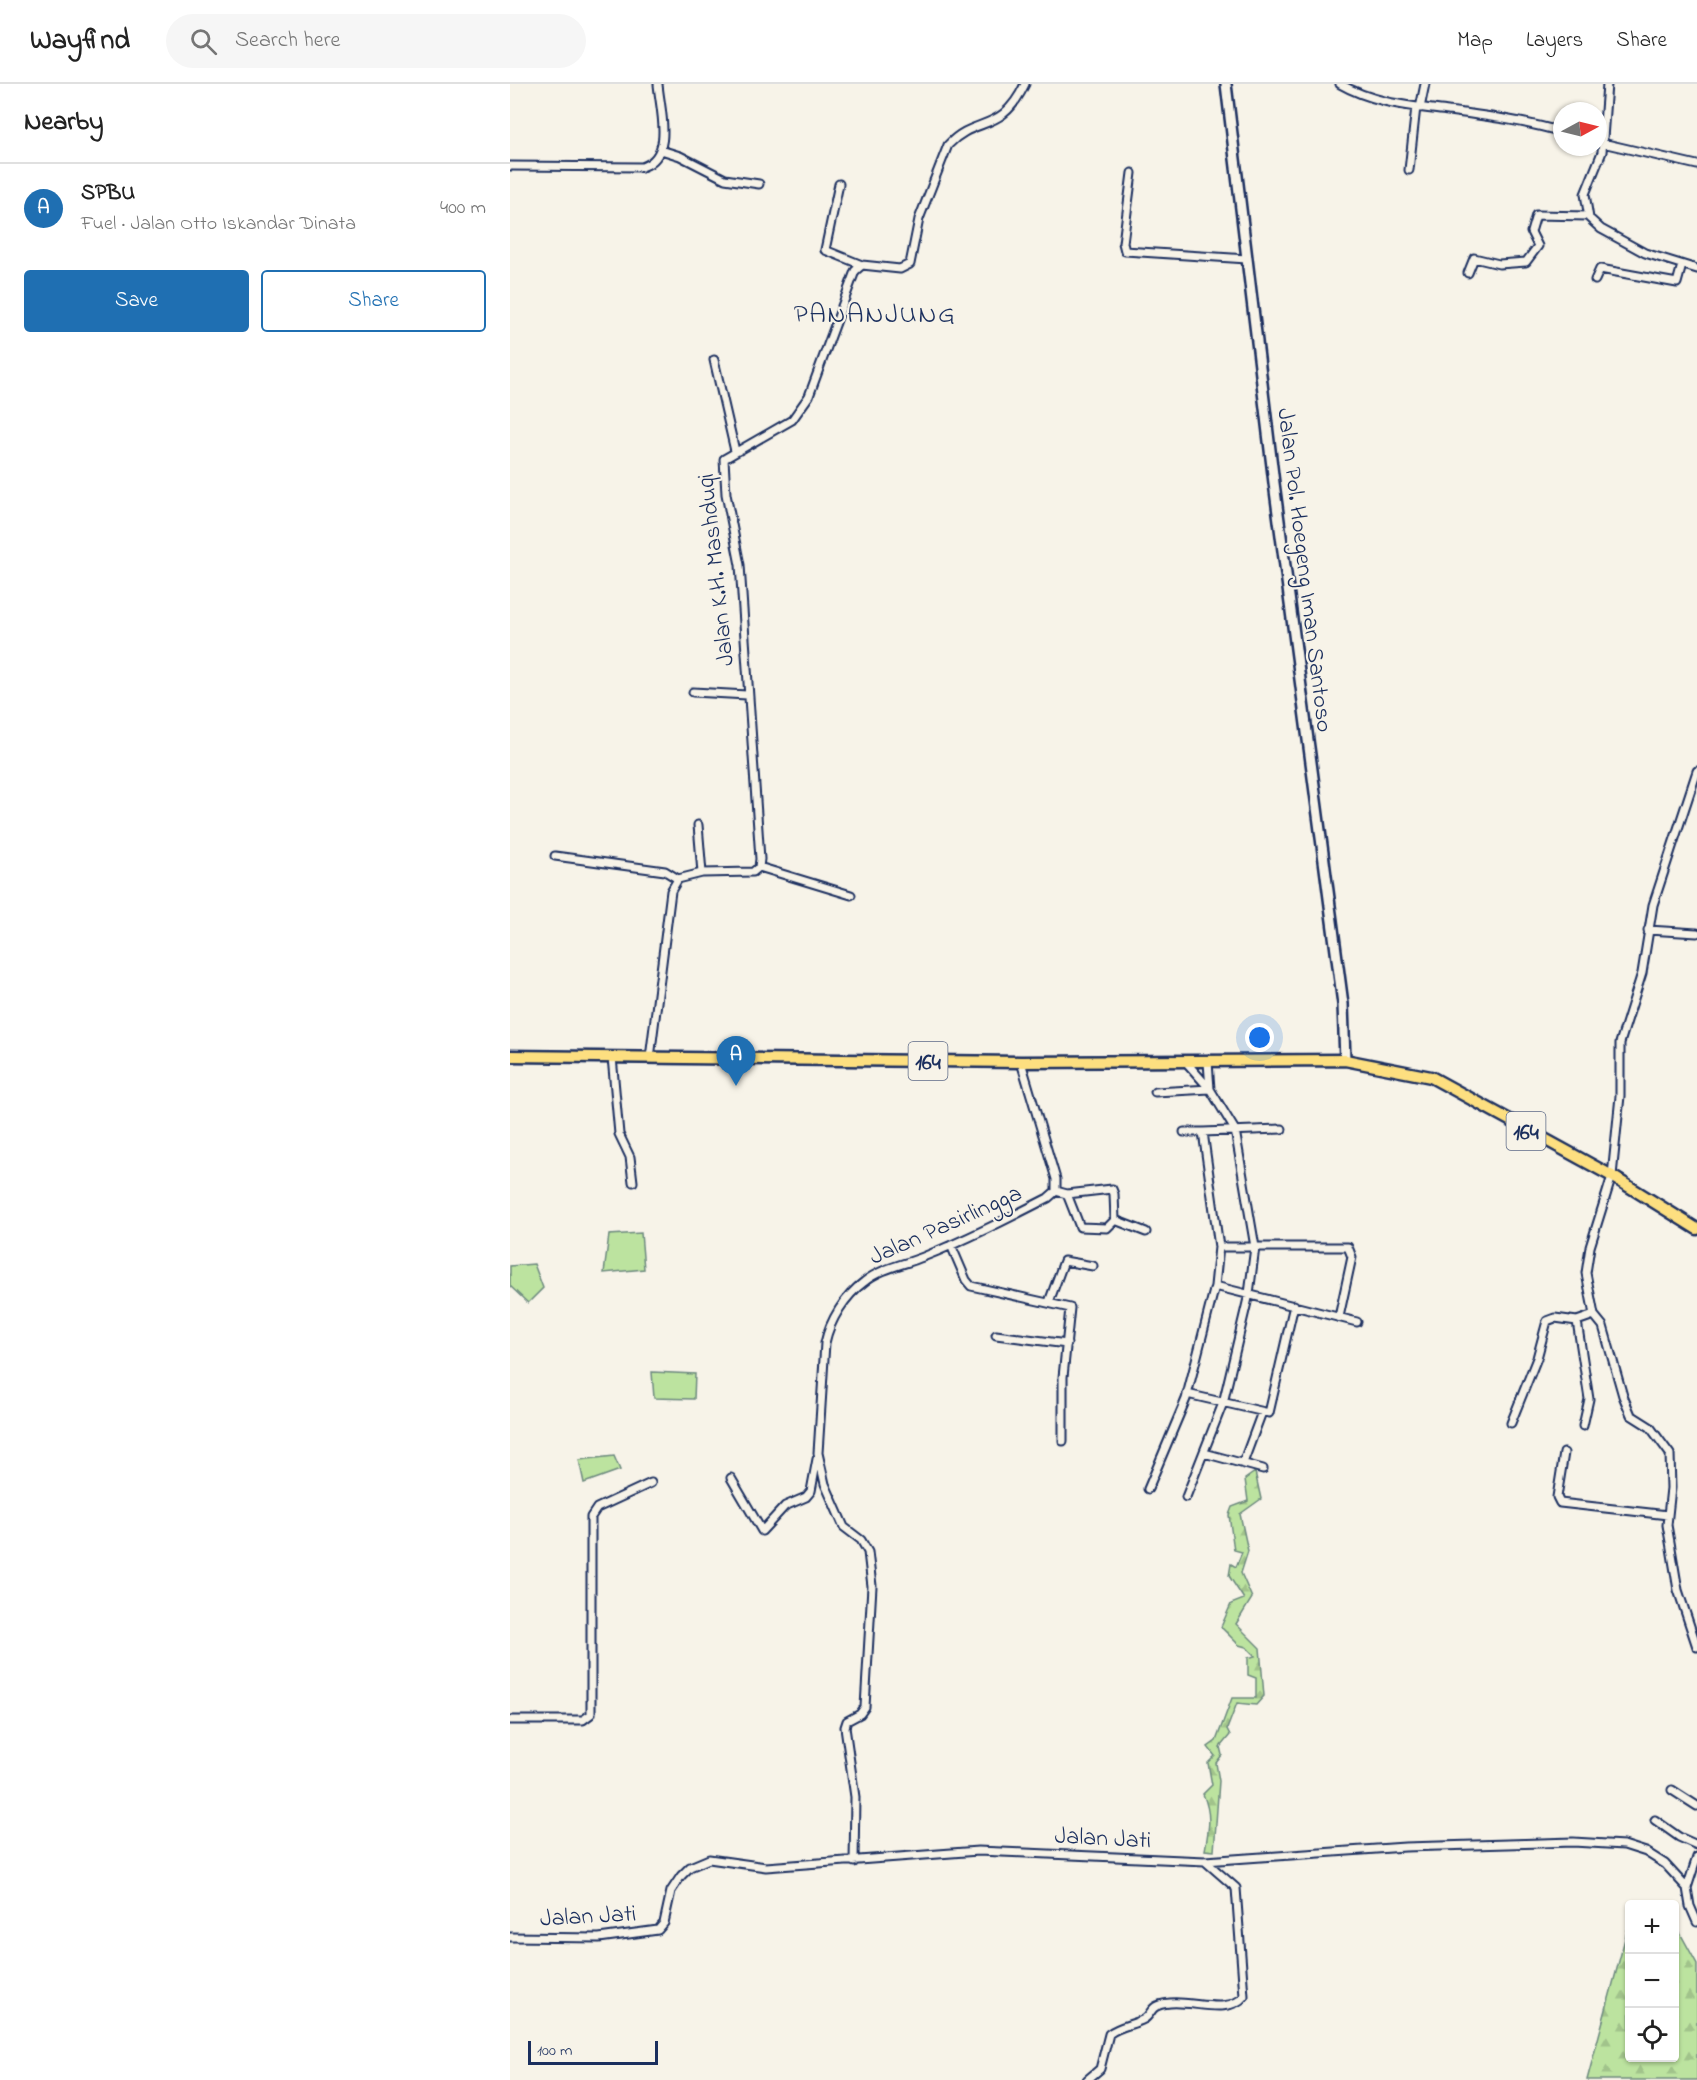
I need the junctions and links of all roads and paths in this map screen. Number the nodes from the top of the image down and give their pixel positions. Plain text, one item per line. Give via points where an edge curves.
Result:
1 (658, 84) edge
2 (1024, 84) edge
3 (1226, 84) edge
4 (1340, 84) edge
5 (1425, 84) edge
6 (1607, 84) edge
7 (1605, 102) edge
8 (1418, 108) junction
9 (1553, 130) edge
10 (1607, 145) edge
11 (661, 150) junction
12 (1596, 156) edge
13 (1697, 165) edge
14 (510, 166) edge
15 (1409, 170) dead end
16 (1132, 173) dead end
17 (759, 184) dead end
18 (839, 184) dead end
19 (1588, 216) junction
20 (1247, 259) junction
21 (862, 265) junction
22 (1682, 265) junction
23 (1697, 269) edge
24 (1468, 273) dead end
25 (1595, 280) dead end
26 (714, 360) dead end
27 (735, 451) junction
28 (693, 692) dead end
29 (747, 694) junction
30 (1697, 771) edge
31 (698, 825) dead end
32 (555, 856) dead end
33 (759, 867) junction
34 (702, 873) junction
35 (678, 879) junction
36 (851, 895) dead end
37 (1648, 930) junction
38 (1697, 933) edge
39 (510, 1056) edge
40 (612, 1057) junction
41 (650, 1058) junction
42 (1346, 1060) junction
43 (1021, 1062) junction
44 (1186, 1062) junction
45 (1208, 1062) junction
46 (1209, 1088) junction
47 (1155, 1092) dead end
48 (1282, 1129) dead end
49 (1235, 1130) junction
50 (1184, 1132) dead end
51 (1203, 1132) junction
52 (1612, 1176) junction
53 (633, 1182) dead end
54 (1056, 1191) junction
55 (1066, 1194) junction
56 (1115, 1220) junction
57 (1697, 1228) edge
58 (1146, 1232) dead end
59 (951, 1245) junction
60 (1219, 1247) junction
61 (1255, 1247) junction
62 (1093, 1266) dead end
63 (1215, 1286) junction
64 (1249, 1294) junction
65 (1049, 1302) junction
66 (1294, 1305) junction
67 (1594, 1315) junction
68 (1339, 1317) junction
69 (1577, 1321) junction
70 (1357, 1322) dead end
71 (996, 1335) dead end
72 (1066, 1344) junction
73 (1188, 1394) junction
74 (1223, 1402) junction
75 (1262, 1412) junction
76 (1511, 1423) dead end
77 (1583, 1426) dead end
78 (1063, 1441) dead end
79 (818, 1453) junction
80 (1204, 1453) junction
81 (1564, 1454) dead end
82 (1243, 1463) junction
83 (1263, 1469) dead end
84 (730, 1478) dead end
85 (651, 1483) dead end
86 (1148, 1489) dead end
87 (1186, 1497) dead end
88 (1668, 1515) junction
89 (1697, 1647) edge
90 (510, 1720) edge
91 (1672, 1790) dead end
92 (1697, 1806) edge
93 (1655, 1820) dead end
94 (1697, 1845) edge
95 (1697, 1857) edge
96 (1208, 1860) junction
97 (854, 1862) junction
98 (1687, 1888) junction
99 (1697, 1922) edge
100 (510, 1938) edge
101 (1087, 2080) edge

1 - 11 street
2 - 21 street via 1004,115 956,137 948,145 919,219 910,264 900,269
3 - 20 street, Jalan Pol. Hoegeng Iman Santoso
4 - 8 street via 1372,98
5 - 8 street
6 - 7 street
8 - 9 street
8 - 15 street
10 - 13 street
11 - 14 street via 654,161 642,167
11 - 17 street via 725,179
12 - 19 street via 1585,194
16 - 20 street via 1125,251
18 - 21 street via 825,250
19 - 22 street via 1601,229 1645,253
19 - 24 street via 1538,214 1531,232 1537,248 1526,262 1498,264 1474,258
20 - 42 street, Jalan Pol. Hoegeng Iman Santoso via 1343,1004
21 - 27 street, Jalan K.H. Mashduqi via 855,272 809,396 797,414
22 - 23 street
22 - 25 street via 1677,283 1600,269
26 - 27 street
27 - 29 street, Jalan K.H. Mashduqi via 724,459 724,472 740,565
28 - 29 street
29 - 33 street, Jalan K.H. Mashduqi
30 - 37 street
31 - 34 street
32 - 35 street via 665,871
33 - 34 street via 753,872
33 - 36 street
34 - 35 street
35 - 41 street via 671,891
37 - 38 street
37 - 52 street via 1642,973 1620,1043 1620,1095
39 - 40 main road, 164
40 - 41 main road, 164
40 - 53 street via 619,1134 630,1157
41 - 43 main road, 164
42 - 45 main road, 164
42 - 52 main road, 164 via 1431,1077
43 - 44 main road, 164
43 - 54 street, Jalan Pasirlingga via 1056,1179
44 - 45 main road, 164
44 - 46 street
45 - 46 street
46 - 47 street
46 - 49 street
48 - 49 street
49 - 51 street
49 - 61 street
50 - 51 street
51 - 60 street
52 - 57 main road, 164
52 - 67 street via 1590,1247 1587,1273
54 - 55 street
54 - 59 street, Jalan Pasirlingga
55 - 56 street via 1080,1227 1107,1228
55 - 56 street via 1112,1190
56 - 58 street
59 - 65 street via 971,1286
59 - 79 street, Jalan Pasirlingga via 862,1282 836,1314 829,1327 822,1362
60 - 61 street
60 - 63 street
61 - 64 street
61 - 68 street via 1348,1247 1352,1257
62 - 65 street via 1064,1261
63 - 64 street
63 - 73 street
64 - 66 street
64 - 74 street
65 - 72 street via 1070,1308
66 - 68 street
66 - 75 street via 1270,1411
67 - 69 street
67 - 88 street via 1603,1326 1631,1415 1650,1427 1670,1454
68 - 70 street
69 - 76 street via 1547,1321 1534,1367
69 - 77 street via 1588,1399
71 - 72 street
72 - 78 street
73 - 74 street
73 - 86 street
74 - 75 street
74 - 80 street
75 - 82 street
79 - 84 street via 811,1491 785,1506 762,1531
79 - 97 street, Jalan Pasirlingga via 825,1484 844,1527 861,1540 868,1552 872,1586 865,1707 845,1727 855,1797
80 - 82 street
80 - 87 street
81 - 88 street via 1557,1497 1560,1503
82 - 83 street
85 - 90 street via 597,1508 591,1517 591,1714 583,1719
88 - 89 street via 1678,1590
91 - 92 street
93 - 94 street
95 - 98 street
96 - 97 street, Jalan Jati via 978,1851
96 - 98 street, Jalan Jati via 1405,1847 1593,1842 1646,1852 1665,1864
96 - 101 street via 1236,1888 1244,1996 1232,2005 1220,2007 1189,2002 1155,2007 1144,2019 1109,2034 1100,2068
97 - 100 street, Jalan Jati via 766,1867 709,1859 690,1867 681,1876 671,1891 664,1923 658,1930 599,1938
98 - 99 street, Jalan Jati

